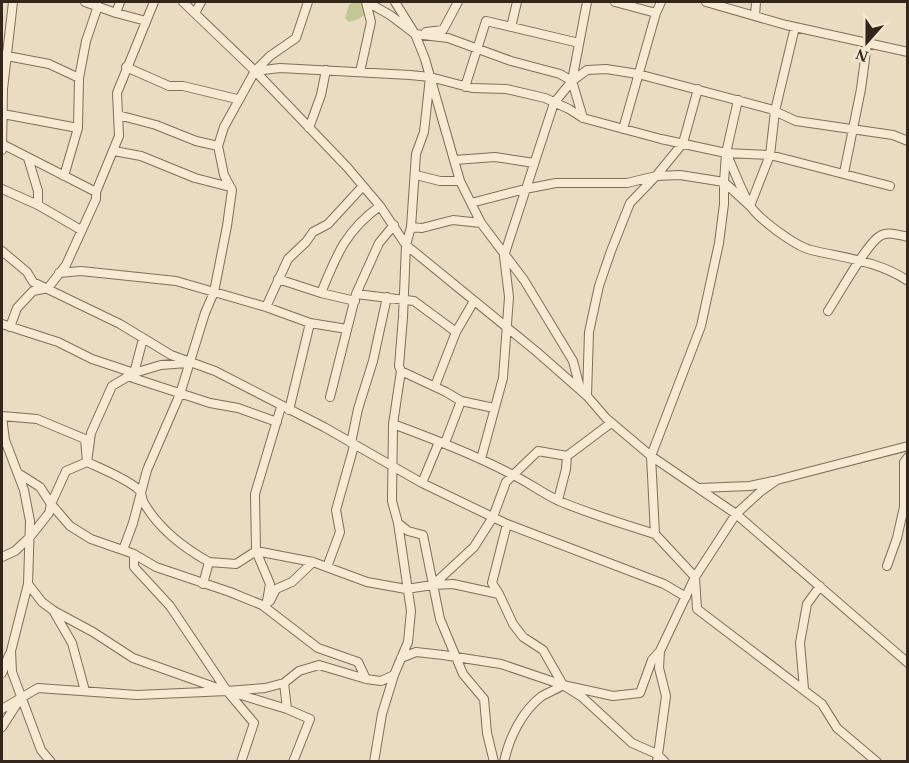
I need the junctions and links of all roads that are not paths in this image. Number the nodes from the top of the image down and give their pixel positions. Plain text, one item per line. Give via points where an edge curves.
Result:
1 (13, 2) edge
2 (86, 2) edge
3 (120, 2) edge
4 (154, 2) edge
5 (183, 2) edge
6 (201, 2) edge
7 (308, 2) edge
8 (367, 2) edge
9 (396, 2) edge
10 (458, 2) edge
11 (517, 2) edge
12 (587, 2) edge
13 (615, 2) edge
14 (661, 2) edge
15 (706, 2) edge
16 (756, 2) edge
17 (98, 6) junction
18 (116, 13) junction
19 (195, 13) junction
20 (656, 13) junction
21 (754, 16) junction
22 (146, 21) junction
23 (511, 27) junction
24 (795, 27) junction
25 (415, 34) junction
26 (579, 43) junction
27 (867, 44) junction
28 (477, 47) junction
29 (908, 52) edge
30 (4, 56) edge
31 (126, 67) junction
32 (326, 70) junction
33 (255, 71) junction
34 (360, 72) junction
35 (638, 74) junction
36 (430, 77) junction
37 (79, 78) junction
38 (572, 81) junction
39 (465, 87) junction
40 (698, 89) junction
41 (237, 99) junction
42 (738, 100) junction
43 (554, 103) junction
44 (776, 111) junction
45 (3, 114) junction
46 (118, 115) junction
47 (583, 118) junction
48 (78, 128) junction
49 (309, 128) junction
50 (623, 129) junction
51 (852, 129) junction
52 (908, 141) edge
53 (682, 143) junction
54 (2, 144) edge
55 (218, 146) junction
56 (2, 150) edge
57 (114, 151) junction
58 (726, 153) junction
59 (770, 155) junction
60 (28, 158) junction
61 (454, 160) junction
62 (534, 163) junction
63 (844, 173) junction
64 (416, 175) junction
65 (64, 176) junction
66 (656, 176) junction
67 (460, 181) junction
68 (724, 182) junction
69 (363, 186) junction
70 (890, 186) dead end
71 (230, 187) junction
72 (2, 189) edge
73 (525, 189) junction
74 (96, 192) junction
75 (471, 202) junction
76 (38, 205) junction
77 (380, 206) junction
78 (750, 206) junction
79 (481, 223) junction
80 (394, 225) junction
81 (411, 227) junction
82 (81, 230) junction
83 (908, 237) edge
84 (406, 245) junction
85 (2, 251) edge
86 (504, 256) junction
87 (861, 261) junction
88 (59, 273) junction
89 (278, 279) junction
90 (908, 281) edge
91 (48, 288) junction
92 (214, 292) junction
93 (321, 293) junction
94 (355, 297) junction
95 (387, 297) junction
96 (404, 299) junction
97 (474, 301) junction
98 (266, 307) junction
99 (828, 311) dead end
100 (310, 323) junction
101 (6, 325) edge
102 (506, 328) junction
103 (347, 329) junction
104 (456, 332) junction
105 (144, 339) junction
106 (191, 363) junction
107 (401, 371) junction
108 (134, 373) junction
109 (435, 386) junction
110 (580, 390) junction
111 (180, 394) junction
112 (587, 396) junction
113 (330, 397) dead end
114 (461, 401) junction
115 (494, 408) junction
116 (285, 409) junction
117 (2, 416) edge
118 (277, 422) junction
119 (611, 423) junction
120 (393, 424) junction
121 (442, 443) junction
122 (353, 445) junction
123 (908, 446) edge
124 (567, 456) junction
125 (651, 456) junction
126 (908, 457) edge
127 (481, 459) junction
128 (87, 462) junction
129 (392, 467) junction
130 (18, 473) junction
131 (513, 474) junction
132 (777, 480) junction
133 (422, 483) junction
134 (699, 488) junction
135 (140, 491) junction
136 (558, 500) junction
137 (51, 504) junction
138 (736, 514) junction
139 (493, 518) junction
140 (398, 523) junction
141 (507, 524) junction
142 (655, 534) junction
143 (30, 537) junction
144 (123, 550) junction
145 (256, 551) junction
146 (134, 554) junction
147 (2, 557) edge
148 (209, 562) junction
149 (313, 562) junction
150 (887, 566) dead end
151 (327, 567) junction
152 (695, 577) junction
153 (28, 584) junction
154 (203, 584) junction
155 (433, 585) junction
156 (820, 586) junction
157 (406, 590) junction
158 (499, 594) junction
159 (686, 597) junction
160 (266, 608) junction
161 (54, 611) junction
162 (10, 651) junction
163 (660, 651) junction
164 (401, 658) junction
165 (456, 658) junction
166 (908, 663) edge
167 (2, 673) edge
168 (394, 675) junction
169 (366, 680) junction
170 (285, 683) junction
171 (564, 685) junction
172 (804, 689) junction
173 (85, 691) junction
174 (227, 691) junction
175 (21, 697) junction
176 (2, 709) edge
177 (287, 709) junction
178 (2, 727) edge
179 (657, 758) edge
180 (871, 758) edge
181 (51, 762) edge
182 (241, 762) edge
183 (293, 762) edge
184 (374, 762) edge
185 (494, 762) edge
186 (504, 762) edge
187 (665, 762) edge
188 (878, 762) edge

1 - 30 street
2 - 17 street
3 - 18 street
4 - 22 street
5 - 19 street
6 - 19 street
7 - 33 street via 296,38
8 - 25 street
8 - 34 street via 371,22
9 - 25 street
10 - 25 street via 444,30
11 - 23 street
12 - 26 street
13 - 20 street
14 - 20 street
15 - 21 street
16 - 21 street
17 - 18 street
17 - 37 street
18 - 22 street
19 - 33 street
20 - 35 street
21 - 24 street
22 - 31 street
23 - 26 street
23 - 28 street via 486,21
24 - 27 street
24 - 44 street
25 - 28 street
25 - 36 street
26 - 38 street
27 - 29 street
27 - 51 street
28 - 38 street
28 - 39 street
30 - 37 street via 49,64
30 - 45 street
31 - 41 street via 169,86
31 - 46 street via 117,93
32 - 33 street
32 - 34 street
32 - 49 street
33 - 41 street
33 - 49 street
34 - 36 street
35 - 38 street via 587,70
35 - 40 street
35 - 50 street
36 - 39 street
36 - 61 street
36 - 64 street
37 - 48 street
38 - 43 street
38 - 47 street
39 - 43 street via 506,89
40 - 42 street
40 - 53 street
41 - 55 street
42 - 44 street
42 - 58 street
43 - 47 street
43 - 62 street
44 - 51 street via 796,121
44 - 59 street
45 - 48 street
45 - 54 street
46 - 55 street
46 - 57 street via 120,136
47 - 50 street
48 - 65 street
49 - 69 street
50 - 53 street
51 - 52 street
51 - 63 street
53 - 58 street
53 - 66 street
54 - 56 street
54 - 60 street
55 - 71 street
57 - 71 street via 141,156 195,178
57 - 74 street
58 - 59 street
58 - 68 street
58 - 78 street
59 - 63 street
59 - 78 street
60 - 65 street
60 - 76 street
61 - 62 street via 495,158
61 - 67 street
62 - 73 street
63 - 70 street
64 - 67 street via 440,182
64 - 81 street
65 - 74 street
66 - 68 street
66 - 73 street via 627,183 566,183
66 - 112 street via 630,203 599,285 589,333
67 - 75 street
68 - 78 street
68 - 125 street via 719,243 701,326
69 - 77 street
69 - 89 street via 288,259
71 - 92 street
72 - 76 street
73 - 75 street
73 - 86 street
74 - 82 street
75 - 79 street
76 - 82 street
77 - 80 street
77 - 93 street via 364,217 341,244
78 - 87 street via 783,236 809,250
79 - 81 street via 453,220
79 - 86 street
80 - 84 street
80 - 94 street via 379,243
81 - 84 street
82 - 88 street
83 - 87 street via 881,235 868,246
84 - 96 street
84 - 97 street
85 - 91 street via 33,282
86 - 102 street via 509,297
86 - 110 street via 524,280 573,361
87 - 90 street
87 - 99 street
88 - 91 street
88 - 92 street via 81,271 176,281
89 - 93 street
89 - 98 street
91 - 101 street via 33,291
91 - 105 street
92 - 98 street
92 - 106 street
93 - 94 street
94 - 95 street
94 - 103 street
95 - 96 street
95 - 122 street via 358,409
96 - 104 street via 414,301
96 - 107 street
97 - 102 street
97 - 104 street
98 - 100 street
100 - 103 street
100 - 116 street
101 - 108 street
102 - 110 street
102 - 115 street via 503,378
103 - 113 street
104 - 109 street
105 - 106 street
105 - 108 street
106 - 108 street via 161,365
106 - 111 street
106 - 116 street via 215,371
107 - 109 street
107 - 120 street
108 - 111 street via 133,378
108 - 128 street via 112,386 92,433
109 - 114 street
110 - 112 street
111 - 118 street
111 - 135 street
112 - 119 street
114 - 115 street
114 - 121 street
115 - 127 street
116 - 118 street
116 - 122 street
117 - 128 street via 37,418 85,440
117 - 130 street via 5,440
118 - 145 street via 255,494
119 - 124 street
119 - 125 street
120 - 121 street
120 - 129 street
121 - 127 street
121 - 133 street
122 - 129 street
122 - 151 street via 336,510 340,532
123 - 132 street
124 - 131 street via 538,451
124 - 136 street
125 - 134 street
125 - 142 street
126 - 150 street via 904,462 904,507
127 - 131 street
128 - 135 street
128 - 137 street via 66,471
129 - 133 street
129 - 140 street via 392,501
130 - 137 street via 40,487
130 - 143 street via 28,510
131 - 136 street
131 - 139 street via 506,482
132 - 134 street via 750,486
132 - 138 street
133 - 139 street
134 - 138 street
135 - 144 street
135 - 148 street via 144,503 161,524 186,549
136 - 142 street
137 - 143 street via 49,513
137 - 144 street via 77,531
138 - 152 street
138 - 156 street
139 - 141 street
139 - 155 street via 470,552
140 - 155 street via 423,535
140 - 157 street
141 - 158 street via 492,583
141 - 159 street via 664,584
142 - 152 street
143 - 147 street
143 - 153 street
144 - 146 street
145 - 148 street via 236,564
145 - 149 street
145 - 160 street via 270,584
146 - 154 street via 156,567
146 - 174 street via 134,567 170,606
148 - 154 street
149 - 151 street
149 - 160 street via 292,582 276,589
151 - 157 street via 367,582
152 - 159 street
152 - 172 street via 697,609
153 - 161 street
153 - 162 street
154 - 160 street
155 - 157 street
155 - 158 street via 453,584
155 - 165 street via 440,619
156 - 166 street
156 - 172 street via 807,604 800,643
157 - 164 street via 411,611 408,642
158 - 171 street via 522,637 543,650
159 - 163 street
160 - 169 street via 318,648 358,662
161 - 173 street via 72,643
161 - 174 street via 133,658
162 - 167 street
162 - 175 street
163 - 171 street via 652,660 640,693 613,696
163 - 179 street via 659,668 666,696
164 - 165 street via 416,652
164 - 168 street
165 - 171 street via 501,664
165 - 185 street via 463,674 484,699
168 - 169 street via 381,681
168 - 184 street
169 - 170 street via 320,665 298,671
170 - 174 street
170 - 177 street
171 - 179 street
171 - 186 street via 541,697 519,722
172 - 180 street via 822,704 837,728
173 - 174 street via 137,695
173 - 175 street via 38,688
174 - 177 street
174 - 182 street via 254,723
175 - 176 street
175 - 178 street
175 - 181 street via 42,750
177 - 183 street via 310,719
179 - 187 street
180 - 188 street

